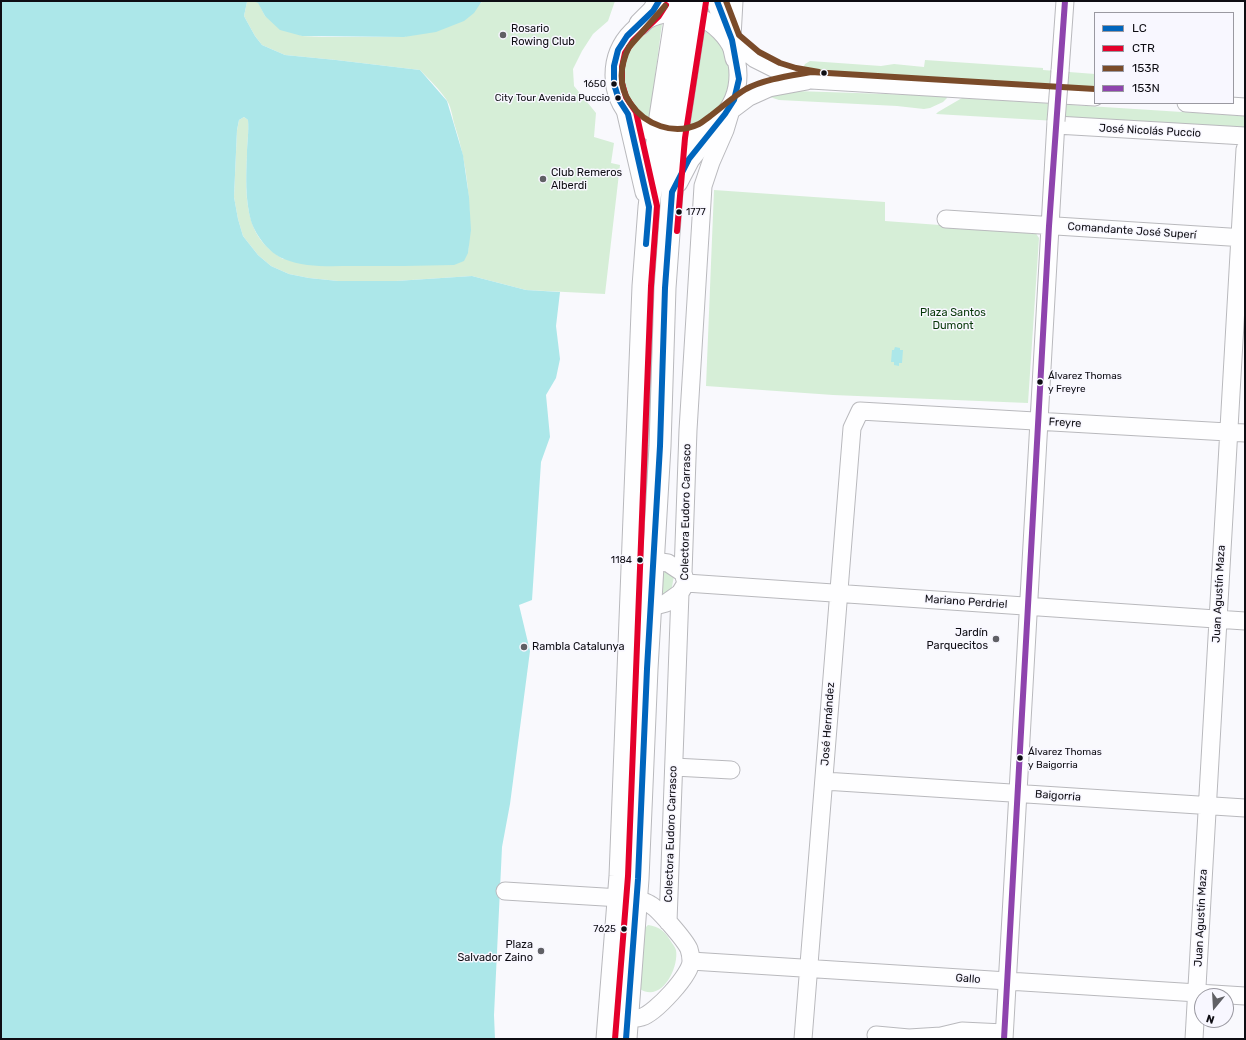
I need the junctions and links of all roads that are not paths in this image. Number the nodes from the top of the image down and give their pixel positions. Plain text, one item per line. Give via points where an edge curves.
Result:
1 (659, 1) edge
2 (717, 1) edge
3 (734, 1) edge
4 (1064, 1) edge
5 (687, 7) edge
6 (640, 24) junction
7 (730, 43) junction
8 (812, 80) junction
9 (1094, 98) edge
10 (1201, 104) edge
11 (1245, 107) edge
12 (731, 112) junction
13 (628, 114) junction
14 (1056, 123) junction
15 (668, 136) junction
16 (1245, 136) edge
17 (1245, 149) edge
18 (672, 192) junction
19 (649, 207) junction
20 (946, 220) dead end
21 (1049, 226) junction
22 (1242, 238) edge
23 (860, 411) joint
24 (1038, 421) junction
25 (1237, 433) edge
26 (654, 561) junction
27 (683, 583) junction
28 (838, 593) junction
29 (1028, 606) junction
30 (651, 607) junction
31 (1218, 619) junction
32 (1245, 621) edge
33 (674, 767) junction
34 (731, 770) dead end
35 (824, 781) junction
36 (1017, 793) junction
37 (1207, 805) junction
38 (1245, 808) edge
39 (505, 892) dead end
40 (627, 898) junction
41 (668, 922) junction
42 (691, 961) junction
43 (809, 969) junction
44 (1007, 981) junction
45 (1197, 988) edge
46 (1194, 993) edge
47 (1234, 995) edge
48 (1245, 996) edge
49 (610, 1005) junction
50 (628, 1018) junction
51 (1195, 1028) edge
52 (876, 1035) dead end
53 (1004, 1036) edge
54 (607, 1039) edge
55 (626, 1039) edge
56 (803, 1039) edge
57 (1194, 1039) edge

1 - 6 main road
2 - 7 main road
3 - 7 street, Colectora Eudoro Carrasco
4 - 14 street, bridge
5 - 6 street
5 - 7 street
5 - 15 main road
6 - 13 street via 624,40 618,50 614,66 614,84 619,100
7 - 8 street via 755,60 777,70
7 - 12 street, Colectora Eudoro Carrasco via 739,79
8 - 9 street
8 - 12 street via 769,88
10 - 11 street
12 - 15 street via 702,132
12 - 18 main road via 689,159
12 - 27 street, Colectora Eudoro Carrasco via 703,186 688,422
13 - 15 street via 641,127
13 - 19 main road
14 - 16 street, José Nicolás Puccio
14 - 21 street
15 - 18 main road
15 - 19 main road
17 - 22 street, Juan Agustín Maza
18 - 26 main road via 665,288
19 - 40 main road via 643,294 624,759
20 - 21 street, Comandante José Superí
21 - 22 street, Comandante José Superí
21 - 24 street
22 - 25 street, Juan Agustín Maza
23 - 24 street, Freyre
23 - 28 street, José Hernández via 852,428
24 - 25 street, Freyre
24 - 29 street
25 - 31 street, Juan Agustín Maza
26 - 27 street, Mariano Perdriel via 668,563
26 - 30 main road
27 - 28 street, Mariano Perdriel
27 - 30 street via 666,603
27 - 33 street, Colectora Eudoro Carrasco
28 - 29 street, Mariano Perdriel
28 - 35 street, José Hernández
29 - 31 street, Mariano Perdriel
29 - 36 street
30 - 40 main road
31 - 32 street, Mariano Perdriel
31 - 37 street, Juan Agustín Maza
33 - 34 street
33 - 41 street, Colectora Eudoro Carrasco
35 - 36 street, Baigorria
35 - 43 street, José Hernández
36 - 37 street, Baigorria
36 - 44 street
37 - 38 street, Baigorria
37 - 45 street, Juan Agustín Maza
39 - 40 street
40 - 41 street via 650,905
40 - 49 main road
40 - 50 main road
41 - 42 street via 688,948
42 - 43 street, Gallo
42 - 50 street via 687,974 649,1014 641,1018
43 - 44 street, Gallo
43 - 56 street, José Hernández
44 - 46 street, Gallo
44 - 53 street
47 - 48 street, Gallo
49 - 50 street
49 - 54 main road
50 - 55 main road
51 - 57 street, Juan Agustín Maza
52 - 53 street via 910,1038 941,1036 962,1031

